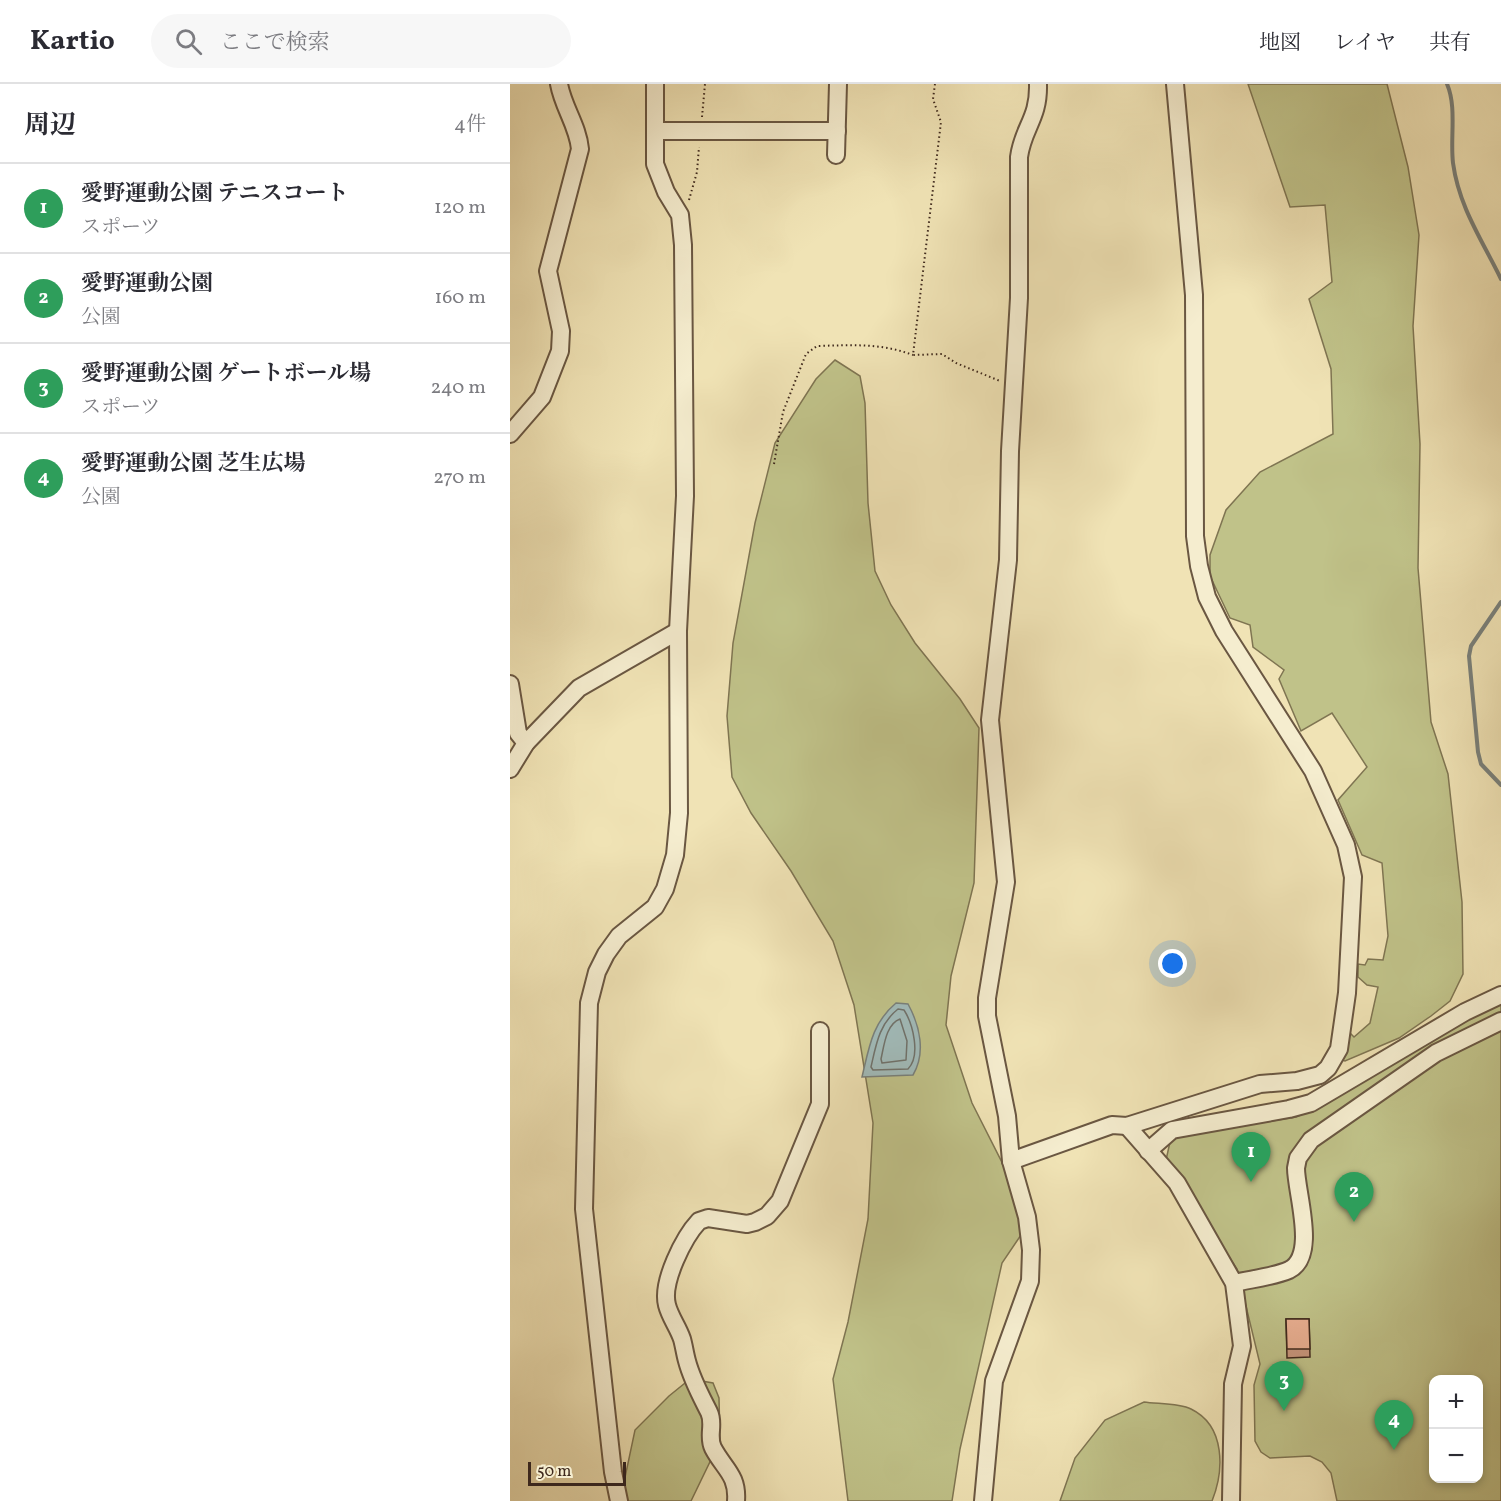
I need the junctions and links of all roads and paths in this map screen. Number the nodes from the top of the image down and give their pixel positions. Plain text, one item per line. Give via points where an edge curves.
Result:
1 (559, 84) edge
2 (655, 84) edge
3 (705, 84) edge
4 (838, 84) edge
5 (935, 84) edge
6 (1038, 84) edge
7 (1175, 84) edge
8 (655, 131) junction
9 (701, 131) junction
10 (837, 131) junction
11 (836, 155) dead end
12 (680, 215) junction
13 (913, 355) junction
14 (1014, 387) junction
15 (510, 434) edge
16 (774, 464) dead end
17 (678, 631) junction
18 (510, 684) edge
19 (526, 743) junction
20 (510, 769) edge
21 (1501, 995) edge
22 (1501, 1021) edge
23 (820, 1030) dead end
24 (1127, 1126) junction
25 (1148, 1151) junction
26 (1011, 1161) junction
27 (1234, 1283) junction
28 (613, 1472) junction
29 (609, 1501) edge
30 (619, 1501) edge
31 (736, 1501) edge
32 (983, 1501) edge
33 (1231, 1501) edge

1 - 15 street via 580,149 548,271 561,331 560,351 542,397
2 - 8 street
3 - 9 path
4 - 10 street
5 - 13 path via 933,99 941,122
6 - 14 street via 1035,116 1021,142 1019,157 1019,298
7 - 24 street via 1194,295 1195,536 1199,566 1207,597 1224,631 1313,771 1346,845 1353,877 1347,993 1339,1049 1328,1068 1309,1078 1260,1084
8 - 9 street
8 - 12 street via 655,164
9 - 10 street
9 - 12 path via 688,205
10 - 11 street
12 - 17 street via 685,496
13 - 14 path via 942,354
13 - 16 path via 867,344 810,349 783,412
14 - 26 street via 1008,560 990,720 1006,882 987,998
17 - 19 street via 579,688
17 - 28 street via 679,813 675,855 665,890 655,908 619,936 606,954 589,1003 584,1209
18 - 19 street via 518,733
19 - 20 street
21 - 25 street via 1311,1102 1172,1130
22 - 27 street via 1436,1053 1311,1140 1296,1168 1305,1240 1301,1258 1289,1270
23 - 31 street via 820,1104 780,1201 767,1216 747,1224 708,1218 699,1221 680,1251 668,1282 667,1305 710,1414 713,1448 734,1479
24 - 25 street
24 - 26 street via 1112,1125
25 - 27 street via 1177,1183
26 - 32 street via 1027,1217 1030,1281 994,1382
27 - 33 street via 1242,1346 1234,1377
28 - 29 street via 609,1478
28 - 30 street

